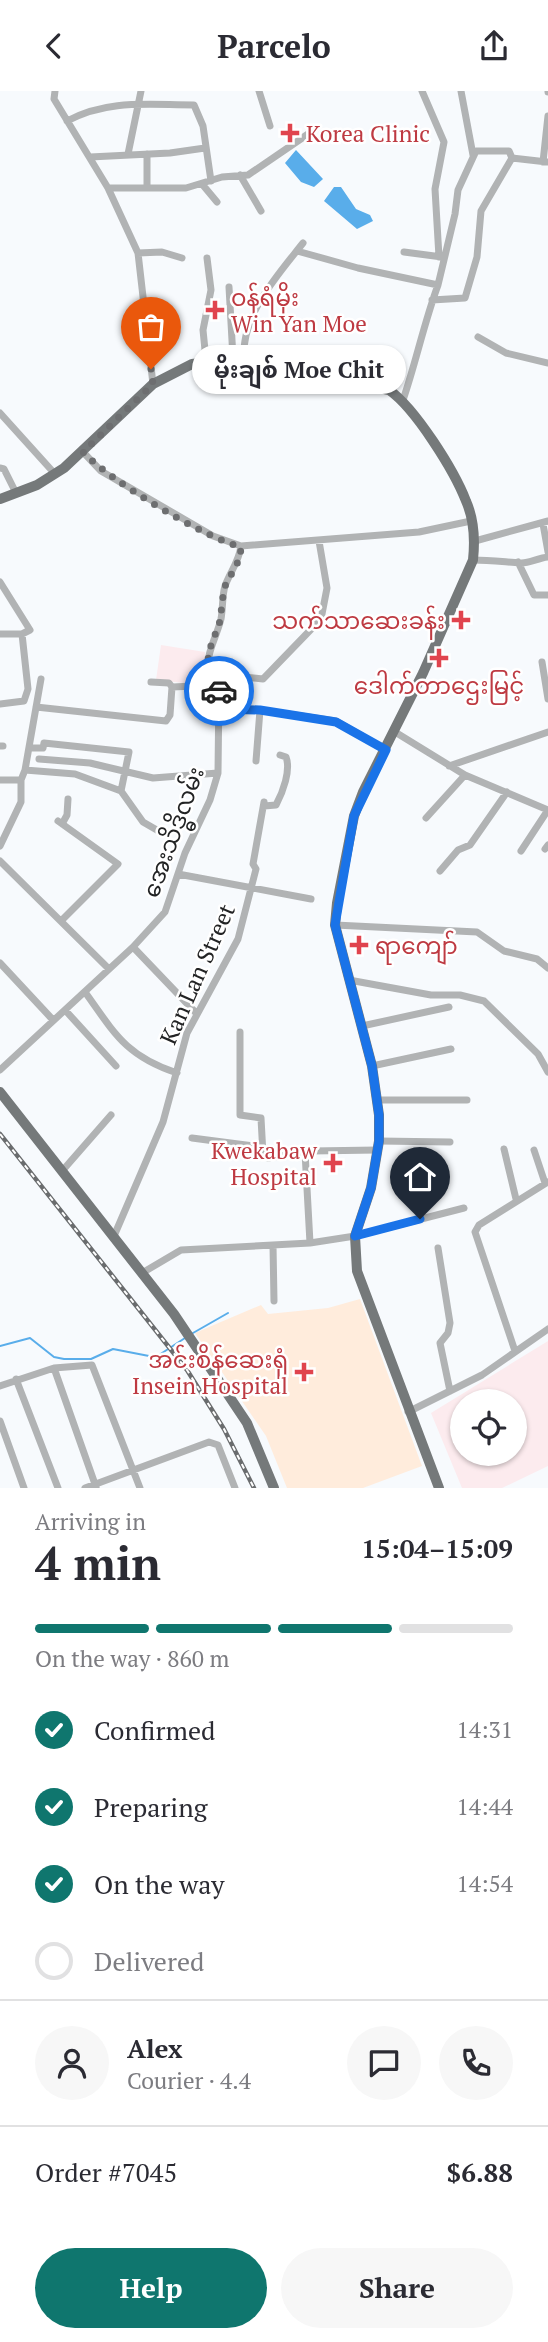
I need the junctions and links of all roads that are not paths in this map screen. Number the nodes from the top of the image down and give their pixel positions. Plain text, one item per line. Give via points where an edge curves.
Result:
1 (55, 91) edge
2 (141, 91) edge
3 (259, 91) edge
4 (422, 91) edge
5 (461, 91) edge
6 (138, 105) junction
7 (548, 116) edge
8 (67, 121) junction
9 (270, 126) dead end
10 (311, 132) dead end
11 (205, 148) junction
12 (128, 154) junction
13 (147, 154) junction
14 (90, 157) junction
15 (473, 157) junction
16 (512, 158) junction
17 (546, 162) edge
18 (240, 175) junction
19 (211, 181) junction
20 (202, 184) junction
21 (109, 188) junction
22 (147, 188) junction
23 (217, 202) dead end
24 (261, 211) dead end
25 (303, 243) dead end
26 (297, 251) junction
27 (404, 252) dead end
28 (138, 253) junction
29 (441, 257) junction
30 (182, 258) dead end
31 (207, 258) dead end
32 (438, 285) junction
33 (229, 287) dead end
34 (432, 300) junction
35 (478, 338) dead end
36 (233, 358) junction
37 (244, 359) junction
38 (206, 360) junction
39 (548, 363) edge
40 (153, 384) junction
41 (403, 400) junction
42 (0, 413) edge
43 (83, 452) junction
44 (0, 468) edge
45 (55, 474) junction
46 (16, 493) junction
47 (0, 499) edge
48 (471, 521) junction
49 (546, 522) edge
50 (319, 541) junction
51 (475, 541) junction
52 (241, 547) junction
53 (548, 555) edge
54 (473, 560) junction
55 (518, 562) junction
56 (0, 582) edge
57 (548, 595) edge
58 (0, 634) edge
59 (22, 634) junction
60 (542, 662) dead end
61 (209, 676) junction
62 (41, 679) dead end
63 (151, 682) dead end
64 (216, 685) junction
65 (172, 687) junction
66 (548, 699) edge
67 (0, 704) edge
68 (36, 707) junction
69 (218, 709) junction
70 (260, 710) junction
71 (395, 732) junction
72 (548, 732) edge
73 (29, 748) junction
74 (386, 750) junction
75 (280, 755) dead end
76 (39, 759) dead end
77 (256, 761) dead end
78 (449, 766) junction
79 (25, 770) junction
80 (125, 771) junction
81 (218, 772) junction
82 (465, 775) junction
83 (21, 779) junction
84 (0, 780) edge
85 (121, 791) junction
86 (507, 792) junction
87 (68, 799) dead end
88 (548, 810) edge
89 (426, 818) dead end
90 (162, 833) dead end
91 (0, 846) edge
92 (521, 851) dead end
93 (0, 861) edge
94 (440, 871) dead end
95 (178, 874) junction
96 (253, 890) junction
97 (310, 899) dead end
98 (62, 920) junction
99 (335, 925) junction
100 (133, 947) junction
101 (0, 963) edge
102 (548, 968) edge
103 (109, 969) junction
104 (349, 980) junction
105 (85, 992) junction
106 (449, 1007) dead end
107 (65, 1010) junction
108 (197, 1014) junction
109 (53, 1020) junction
110 (362, 1025) junction
111 (240, 1032) dead end
112 (451, 1049) dead end
113 (116, 1066) dead end
114 (372, 1066) junction
115 (0, 1070) edge
116 (548, 1072) edge
117 (177, 1073) junction
118 (0, 1092) edge
119 (376, 1100) junction
120 (467, 1100) dead end
121 (111, 1115) dead end
122 (192, 1138) dead end
123 (450, 1142) dead end
124 (378, 1145) junction
125 (261, 1147) junction
126 (504, 1149) dead end
127 (534, 1150) dead end
128 (306, 1153) junction
129 (63, 1170) junction
130 (546, 1182) edge
131 (516, 1199) junction
132 (464, 1208) dead end
133 (114, 1236) junction
134 (355, 1236) junction
135 (310, 1243) junction
136 (273, 1245) junction
137 (438, 1248) dead end
138 (142, 1273) junction
139 (274, 1301) dead end
140 (548, 1329) edge
141 (516, 1351) junction
142 (54, 1368) junction
143 (16, 1379) junction
144 (0, 1386) edge
145 (454, 1389) edge
146 (450, 1391) joint
147 (408, 1412) junction
148 (0, 1421) edge
149 (132, 1470) junction
150 (95, 1486) edge
151 (24, 1488) edge
152 (58, 1488) edge
153 (85, 1488) edge
154 (140, 1488) edge
155 (235, 1488) edge
156 (274, 1488) edge
157 (439, 1488) edge

1 - 8 street via 54,99
2 - 6 street
3 - 9 street
4 - 29 street via 444,142 435,189
5 - 15 street
6 - 8 street via 106,105
6 - 11 street via 194,104
6 - 12 street
7 - 17 street
8 - 14 street
10 - 18 street via 248,176
11 - 13 street
11 - 19 street
12 - 13 street
12 - 14 street
13 - 22 street
14 - 21 street
15 - 16 street via 477,151 509,151
15 - 29 street via 458,190
16 - 17 street
16 - 34 street via 481,211 477,257 465,298
18 - 19 street
18 - 24 street
19 - 20 street
20 - 22 street
20 - 23 street
21 - 22 street
21 - 28 street
25 - 26 street
26 - 32 street
26 - 37 street via 248,324
27 - 29 street
28 - 30 street via 162,251
28 - 40 street
29 - 32 street
31 - 38 street via 211,291 202,330
32 - 34 street
33 - 36 street
34 - 41 street
35 - 39 street via 506,353
36 - 37 main road
36 - 38 main road
37 - 41 main road via 371,385
38 - 40 main road
40 - 43 main road
41 - 48 main road via 458,484
42 - 45 street
43 - 45 main road
43 - 52 street via 101,471 212,536
44 - 46 street
45 - 46 main road
46 - 47 main road
48 - 50 street via 419,532
48 - 51 main road
49 - 51 street
49 - 53 street
50 - 52 street
50 - 61 street via 327,588 321,619 263,679
51 - 54 main road
52 - 61 street via 224,588 220,621 208,654
53 - 55 street
54 - 55 street
54 - 71 main road
55 - 57 street via 534,595
56 - 59 street via 30,630
58 - 59 street
59 - 67 street via 28,689 24,701
60 - 66 street
61 - 64 street
62 - 68 street
63 - 65 street
64 - 65 street
64 - 69 street, အေးသိဒ္ဓိလမ်း
65 - 68 street via 166,721
68 - 73 street
69 - 70 street
69 - 81 street, အေးသိဒ္ဓိလမ်း
70 - 74 street via 336,722
70 - 77 street
71 - 74 main road
71 - 78 street
72 - 78 street
73 - 79 street
73 - 80 street via 43,748 44,743 129,752
74 - 99 main road via 354,816
75 - 96 street, Kan Lan Street via 288,763 276,805 264,804
76 - 80 street
78 - 82 street
79 - 83 street
79 - 85 street via 75,774
80 - 81 street via 153,778
80 - 85 street
81 - 95 street, အေးသိဒ္ဓိလမ်း
82 - 86 street
82 - 89 street
83 - 84 street
83 - 91 street via 21,803
85 - 90 street via 143,822
86 - 88 street
86 - 94 street via 470,845 458,850
87 - 98 street via 67,815 60,823 118,864
88 - 92 street
93 - 98 street
95 - 96 street
95 - 100 street, အေးသိဒ္ဓိလမ်း via 165,912
96 - 97 street
96 - 108 street, Kan Lan Street via 228,961
98 - 103 street
99 - 102 street via 477,932 505,951 537,959
99 - 104 main road
100 - 103 street, အေးသိဒ္ဓိလမ်း
100 - 108 street
101 - 109 street
103 - 105 street, အေးသိဒ္ဓိလမ်း
104 - 110 main road
104 - 116 street via 484,1001 538,1054
105 - 107 street, အေးသိဒ္ဓိလမ်း
105 - 117 street via 123,1045 150,1063
106 - 110 street
107 - 109 street, အေးသိဒ္ဓိလမ်း
107 - 113 street
108 - 117 street, Kan Lan Street
109 - 115 street, အေးသိဒ္ဓိလမ်း
110 - 114 main road
111 - 125 street via 240,1115 261,1118
112 - 114 street
114 - 119 main road
117 - 133 street, Kan Lan Street via 163,1122
118 - 129 main road
119 - 120 street
119 - 124 main road
121 - 129 street
122 - 125 street
123 - 124 street
124 - 128 street
124 - 134 main road via 371,1188
125 - 128 street via 268,1159
126 - 131 street
127 - 130 street
128 - 135 street
129 - 133 main road
130 - 131 street
131 - 141 street via 475,1232
132 - 134 street
133 - 138 main road
134 - 135 street
134 - 147 main road via 354,1257 362,1289
135 - 136 street
136 - 138 street via 181,1250
136 - 139 street
137 - 146 street via 450,1323 440,1343
138 - 156 main road via 247,1423
140 - 141 street
141 - 145 street
142 - 143 street
142 - 149 street via 92,1365
142 - 150 street
143 - 144 street
143 - 152 street
146 - 147 street
147 - 157 main road
148 - 151 street
149 - 150 street
149 - 154 street
149 - 155 street via 209,1442 218,1445
150 - 153 street

